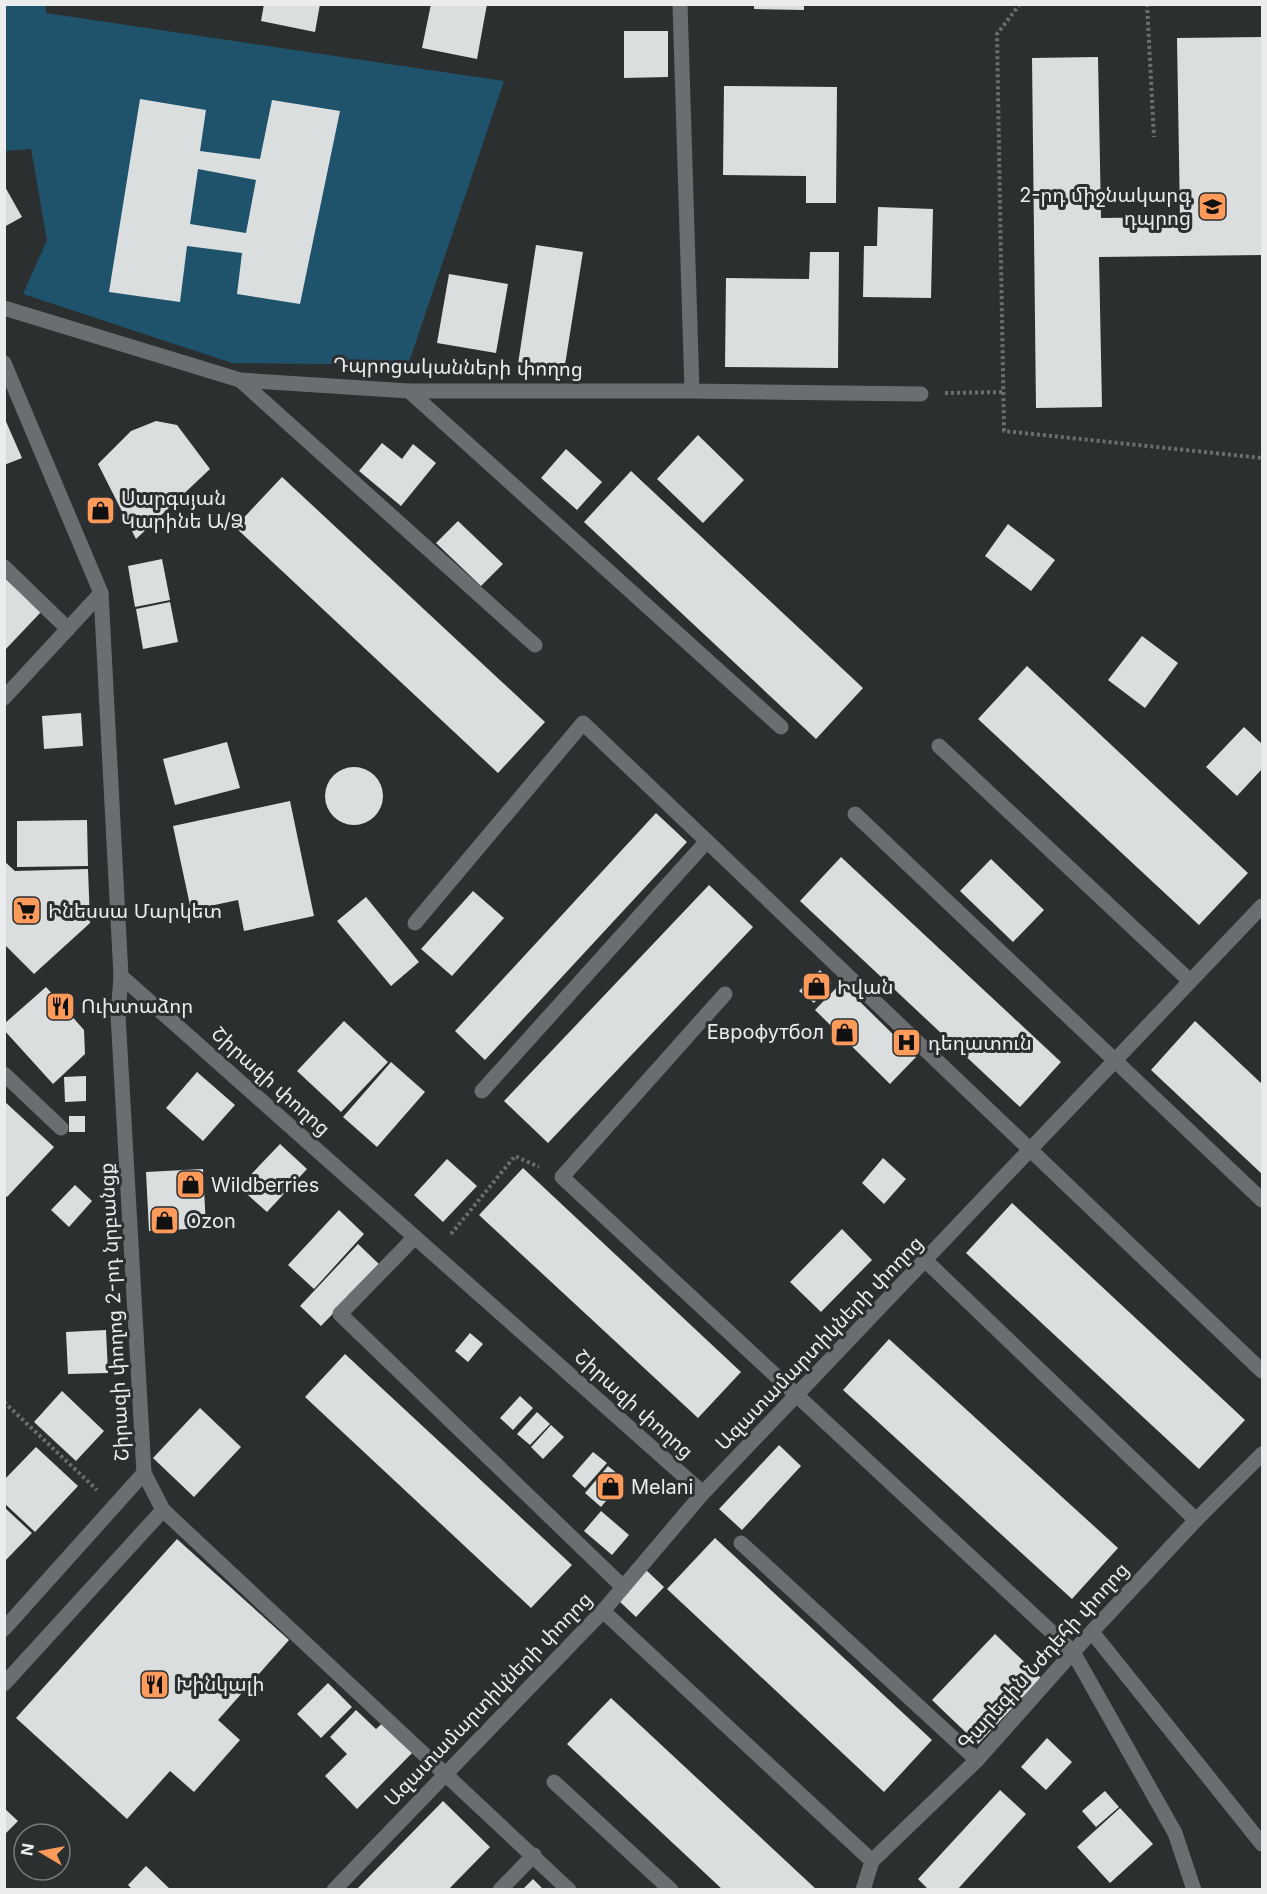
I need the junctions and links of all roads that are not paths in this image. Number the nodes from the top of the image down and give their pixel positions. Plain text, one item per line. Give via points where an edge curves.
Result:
1 (680, 4) edge
2 (4, 308) edge
3 (4, 363) edge
4 (240, 380) junction
5 (409, 391) junction
6 (693, 391) junction
7 (921, 394) road end
8 (4, 567) edge
9 (101, 593) junction
10 (68, 629) junction
11 (535, 645) dead end
12 (4, 698) edge
13 (781, 727) dead end
14 (939, 746) dead end
15 (855, 814) dead end
16 (707, 841) junction
17 (1263, 906) edge
18 (415, 922) dead end
19 (121, 976) junction
20 (1190, 981) junction
21 (725, 994) dead end
22 (1114, 1061) junction
23 (4, 1074) edge
24 (482, 1090) dead end
25 (61, 1128) dead end
26 (1031, 1149) junction
27 (1263, 1200) edge
28 (415, 1237) junction
29 (926, 1261) junction
30 (1263, 1371) edge
31 (797, 1396) junction
32 (1263, 1454) edge
33 (144, 1473) junction
34 (704, 1494) junction
35 (163, 1510) junction
36 (1196, 1520) junction
37 (741, 1543) dead end
38 (623, 1587) junction
39 (603, 1611) junction
40 (4, 1629) edge
41 (1092, 1632) junction
42 (1073, 1652) junction
43 (4, 1684) edge
44 (976, 1760) junction
45 (446, 1773) junction
46 (554, 1782) dead end
47 (1263, 1844) edge
48 (534, 1855) junction
49 (872, 1861) junction
50 (334, 1890) edge
51 (500, 1890) edge
52 (569, 1890) edge
53 (671, 1890) edge
54 (863, 1890) edge
55 (1194, 1890) edge

1 - 6 street
2 - 4 street, Դպրոցականների փողոց
3 - 9 street
4 - 5 street, Դպրոցականների փողոց
4 - 11 street
5 - 6 street, Դպրոցականների փողոց
5 - 13 street
6 - 7 street, Դպրոցականների փողոց
8 - 10 street
9 - 10 street
9 - 19 street
10 - 12 street
14 - 20 street
15 - 22 street
16 - 18 street via 582,723
16 - 24 street
16 - 26 street
17 - 20 street, Ազատամարտիկների փողոց
19 - 28 street, Շիրազի փողոց
19 - 33 street, Շիրազի փողոց 2-րդ նրբանցք via 118,1015
20 - 22 street, Ազատամարտիկների փողոց
21 - 31 street via 562,1177
22 - 26 street, Ազատամարտիկների փողոց
22 - 27 street
23 - 25 street
26 - 29 street, Ազատամարտիկների փողոց
26 - 30 street
28 - 34 street, Շիրազի փողոց
28 - 38 street via 340,1314
29 - 31 street, Ազատամարտիկների փողոց
29 - 36 street
31 - 34 street, Ազատամարտիկների փողոց
31 - 42 street
32 - 36 street, Գարեգին Նժդեհի փողոց
33 - 35 street
33 - 40 street, Շիրազի փողոց 2-րդ նրբանցք
34 - 38 street, Ազատամարտիկների փողոց
35 - 43 street
35 - 45 street
36 - 41 street, Գարեգին Նժդեհի փողոց
37 - 44 street
38 - 39 street, Ազատամարտիկների փողոց
39 - 45 street, Ազատամարտիկների փողոց
39 - 49 street
41 - 42 street, Գարեգին Նժդեհի փողոց
41 - 47 street
42 - 44 street, Գարեգին Նժդեհի փողոց
42 - 55 street via 1175,1833
44 - 49 street, Գարեգին Նժդեհի փողոց
45 - 48 street
45 - 50 street, Ազատամարտիկների փողոց
46 - 53 street
48 - 51 street
48 - 52 street
49 - 54 street, Գարեգին Նժդեհի փողոց

